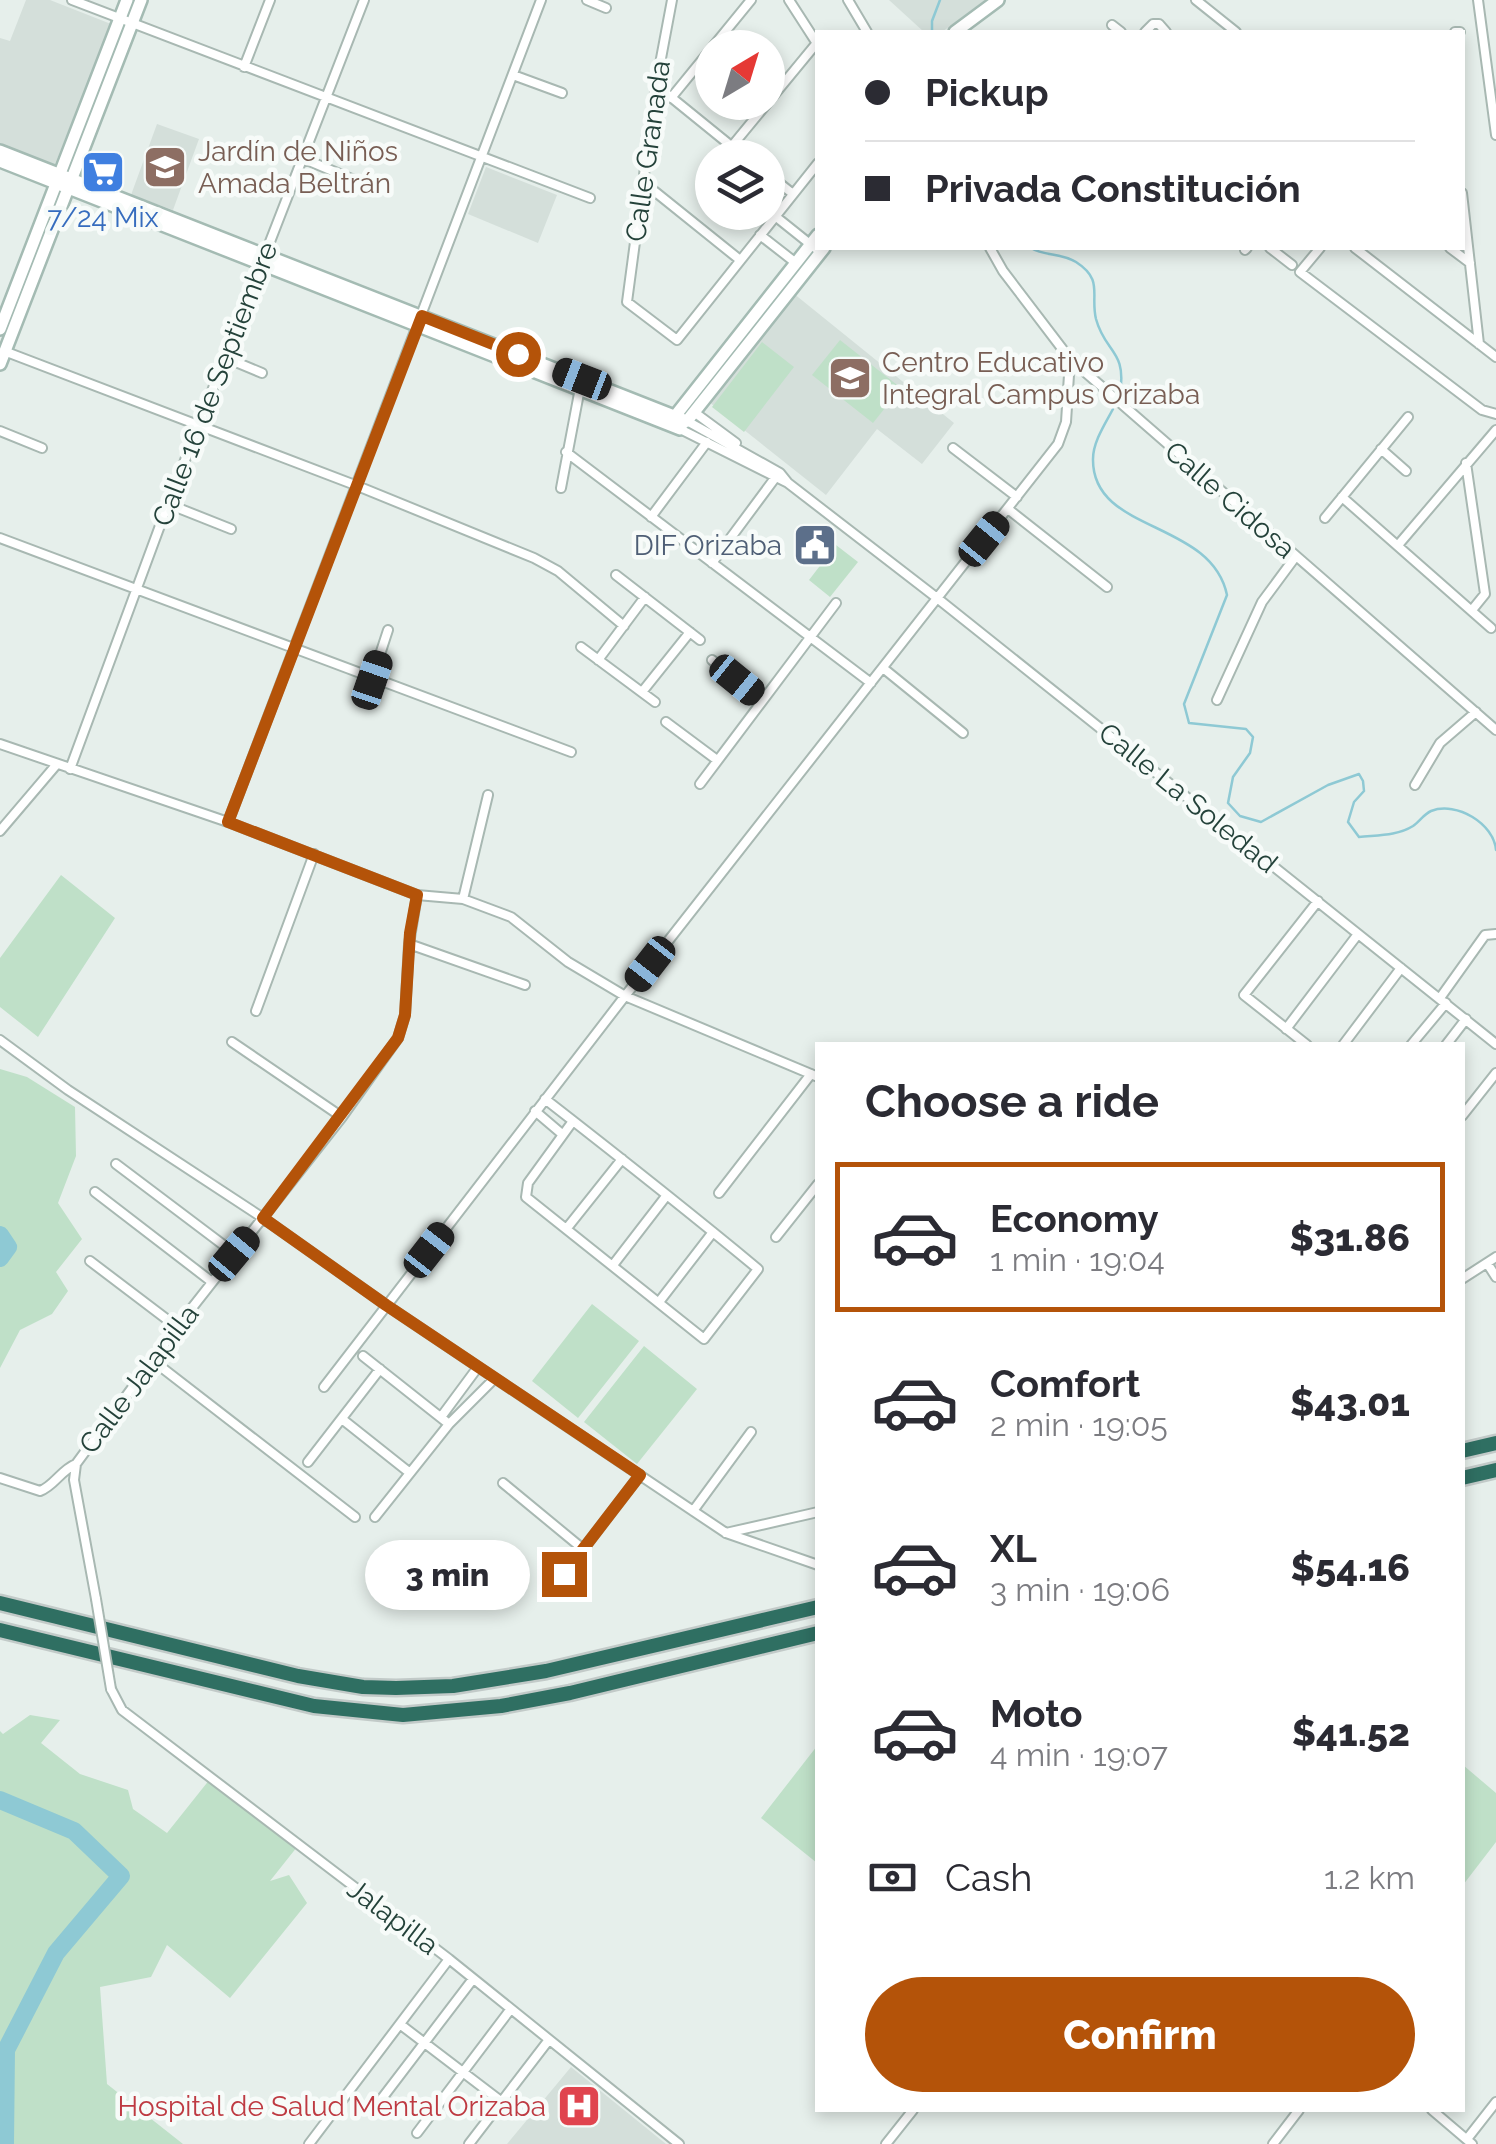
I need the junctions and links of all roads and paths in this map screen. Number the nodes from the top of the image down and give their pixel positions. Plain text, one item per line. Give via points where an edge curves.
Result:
1 (72, 0) edge
2 (128, 0) edge
3 (141, 0) edge
4 (270, 0) edge
5 (364, 0) edge
6 (542, 0) edge
7 (587, 0) edge
8 (672, 0) edge
9 (751, 0) edge
10 (789, 0) edge
11 (848, 0) edge
12 (998, 0) edge
13 (1196, 0) edge
14 (1478, 0) edge
15 (606, 8) dead end
16 (126, 22) junction
17 (1112, 25) dead end
18 (866, 30) edge
19 (965, 30) edge
20 (1118, 30) edge
21 (1234, 30) edge
22 (815, 41) edge
23 (815, 46) edge
24 (244, 67) junction
25 (513, 76) junction
26 (656, 86) junction
27 (562, 94) dead end
28 (325, 98) junction
29 (671, 98) junction
30 (1496, 136) edge
31 (724, 140) edge
32 (737, 140) edge
33 (0, 151) edge
34 (482, 155) junction
35 (302, 158) junction
36 (0, 161) edge
37 (815, 167) edge
38 (65, 181) junction
39 (643, 182) junction
40 (366, 185) dead end
41 (785, 188) edge
42 (793, 194) junction
43 (590, 198) dead end
44 (785, 204) edge
45 (1465, 214) edge
46 (785, 223) edge
47 (764, 230) edge
48 (760, 235) junction
49 (815, 243) edge
50 (815, 249) edge
51 (991, 250) edge
52 (1273, 250) edge
53 (1318, 250) edge
54 (1359, 250) edge
55 (1453, 250) edge
56 (263, 260) junction
57 (740, 260) junction
58 (1472, 264) junction
59 (1292, 265) dead end
60 (801, 267) junction
61 (420, 321) junction
62 (0, 329) edge
63 (1481, 347) junction
64 (1496, 347) edge
65 (2, 355) edge
66 (1496, 357) edge
67 (226, 358) junction
68 (1070, 360) junction
69 (262, 373) dead end
70 (581, 383) junction
71 (1496, 414) edge
72 (1408, 416) dead end
73 (682, 417) junction
74 (198, 425) junction
75 (1496, 430) edge
76 (0, 431) edge
77 (707, 442) junction
78 (42, 448) dead end
79 (952, 448) dead end
80 (1381, 450) junction
81 (566, 452) junction
82 (1466, 463) junction
83 (1406, 471) dead end
84 (777, 476) junction
85 (355, 485) junction
86 (561, 488) dead end
87 (1017, 497) junction
88 (1342, 497) junction
89 (168, 504) junction
90 (1008, 509) junction
91 (651, 517) junction
92 (1324, 518) dead end
93 (231, 528) dead end
94 (0, 538) edge
95 (1399, 544) junction
96 (1296, 556) junction
97 (712, 563) junction
98 (616, 575) dead end
99 (1106, 587) dead end
100 (137, 590) junction
101 (645, 597) junction
102 (938, 598) junction
103 (836, 603) dead end
104 (1472, 610) junction
105 (624, 626) junction
106 (1491, 628) dead end
107 (388, 630) dead end
108 (690, 632) junction
109 (809, 638) junction
110 (700, 640) dead end
111 (581, 647) dead end
112 (292, 650) junction
113 (598, 660) junction
114 (712, 660) dead end
115 (883, 668) junction
116 (372, 680) junction
117 (871, 684) junction
118 (642, 692) junction
119 (761, 699) junction
120 (1218, 700) dead end
121 (654, 702) dead end
122 (1476, 712) junction
123 (666, 722) dead end
124 (1496, 730) edge
125 (963, 733) dead end
126 (0, 744) edge
127 (571, 752) dead end
128 (717, 760) junction
129 (57, 764) junction
130 (70, 768) junction
131 (700, 784) dead end
132 (1415, 785) dead end
133 (488, 794) dead end
134 (228, 822) junction
135 (0, 832) edge
136 (314, 854) junction
137 (417, 895) junction
138 (463, 899) junction
139 (1318, 902) junction
140 (1358, 934) junction
141 (1496, 934) edge
142 (410, 944) junction
143 (1401, 968) junction
144 (524, 985) dead end
145 (625, 996) junction
146 (1443, 1000) junction
147 (256, 1011) dead end
148 (1466, 1019) junction
149 (1286, 1029) junction
150 (0, 1040) edge
151 (232, 1042) dead end
152 (1303, 1042) edge
153 (1345, 1042) edge
154 (1414, 1042) edge
155 (1448, 1042) edge
156 (1496, 1044) edge
157 (1496, 1074) edge
158 (814, 1075) edge
159 (546, 1099) junction
160 (536, 1111) junction
161 (1465, 1112) edge
162 (342, 1117) junction
163 (573, 1121) junction
164 (562, 1134) junction
165 (622, 1159) junction
166 (116, 1164) dead end
167 (815, 1188) edge
168 (95, 1192) dead end
169 (718, 1193) dead end
170 (667, 1195) junction
171 (263, 1218) junction
172 (566, 1228) junction
173 (713, 1232) junction
174 (776, 1237) dead end
175 (234, 1254) junction
176 (1496, 1257) edge
177 (90, 1261) dead end
178 (1487, 1263) junction
179 (612, 1265) junction
180 (1465, 1277) edge
181 (1496, 1277) edge
182 (212, 1282) junction
183 (659, 1302) junction
184 (386, 1305) junction
185 (177, 1327) junction
186 (363, 1356) dead end
187 (152, 1360) junction
188 (478, 1367) junction
189 (380, 1370) junction
190 (495, 1378) junction
191 (324, 1387) dead end
192 (440, 1418) junction
193 (342, 1419) junction
194 (449, 1424) junction
195 (751, 1432) dead end
196 (1496, 1443) edge
197 (1465, 1450) edge
198 (308, 1462) dead end
199 (76, 1464) junction
200 (1496, 1470) edge
201 (410, 1473) junction
202 (640, 1475) junction
203 (1465, 1477) edge
204 (0, 1478) edge
205 (503, 1483) dead end
206 (693, 1511) junction
207 (815, 1513) edge
208 (355, 1517) dead end
209 (376, 1518) dead end
210 (726, 1533) junction
211 (584, 1548) junction
212 (815, 1563) edge
213 (564, 1574) dead end
214 (0, 1603) edge
215 (815, 1608) edge
216 (0, 1630) edge
217 (815, 1634) edge
218 (111, 1689) joint
219 (449, 1959) junction
220 (473, 1979) junction
221 (510, 2010) junction
222 (402, 2025) junction
223 (548, 2041) junction
224 (424, 2043) junction
225 (464, 2073) junction
226 (380, 2101) dead end
227 (502, 2102) junction
228 (1496, 2102) edge
229 (911, 2112) edge
230 (1297, 2112) edge
231 (1434, 2112) edge
232 (417, 2134) dead end
233 (1470, 2142) edge
234 (309, 2144) edge
235 (469, 2144) edge
236 (679, 2144) edge
237 (886, 2144) edge
238 (1272, 2144) edge

1 - 16 street
2 - 16 street
3 - 16 street
4 - 24 street
5 - 28 street, Calle 16 de Septiembre
6 - 25 street
7 - 15 street
8 - 26 street, Calle Granada
9 - 29 street
10 - 22 street
11 - 18 street
12 - 19 street
13 - 21 street
14 - 30 street
16 - 24 street
16 - 38 street
17 - 20 street
23 - 32 street
24 - 28 street
25 - 27 street
25 - 34 street
26 - 29 street
26 - 39 street, Calle Granada
28 - 34 street
28 - 35 street, Calle 16 de Septiembre
29 - 31 street
33 - 38 street
34 - 43 street
34 - 61 street
35 - 40 street
35 - 56 street, Calle 16 de Septiembre
36 - 38 street
37 - 42 street
38 - 56 street
38 - 62 street
38 - 65 street
39 - 57 street
39 - 57 street, Calle Granada via 626,302 676,340
41 - 42 street
42 - 44 street
45 - 58 street
46 - 49 street
47 - 48 street
48 - 57 street
48 - 60 street
50 - 60 street
51 - 68 street, Calle Cidosa
52 - 59 street
53 - 71 street via 1300,272
54 - 63 street
55 - 58 street
56 - 61 street
56 - 67 street, Calle 16 de Septiembre
58 - 63 street
60 - 73 street
61 - 70 street
61 - 85 street
63 - 64 street
63 - 66 street
65 - 74 street
67 - 69 street
67 - 74 street, Calle 16 de Septiembre
68 - 87 street via 1063,434
68 - 96 street, Calle Cidosa
70 - 73 street
70 - 73 street
70 - 81 street
72 - 80 street
73 - 77 street
73 - 84 street
74 - 85 street
74 - 89 street, Calle 16 de Septiembre
75 - 82 street
76 - 78 street
77 - 84 street
77 - 91 street
79 - 87 street
80 - 83 street
80 - 88 street
81 - 86 street
81 - 91 street
82 - 95 street
82 - 104 street via 1485,594
84 - 97 street
84 - 102 street, Calle La Soledad
85 - 105 street via 545,564
85 - 112 street
87 - 90 street
88 - 92 street
88 - 95 street
89 - 93 street
89 - 100 street, Calle 16 de Septiembre
90 - 99 street
90 - 102 street
91 - 97 street
94 - 100 street
95 - 104 street
96 - 120 street via 1262,602
96 - 122 street, Calle Cidosa
97 - 109 street
98 - 101 street
100 - 112 street
100 - 130 street, Calle 16 de Septiembre
101 - 105 street
101 - 108 street
102 - 115 street
102 - 139 street, Calle La Soledad
103 - 109 street
104 - 106 street
105 - 113 street
107 - 116 street
108 - 110 street
108 - 118 street
109 - 117 street
109 - 119 street
111 - 113 street
112 - 116 street
112 - 134 street
113 - 118 street
114 - 119 street
115 - 117 street
115 - 125 street
116 - 127 street
117 - 145 street
118 - 121 street
119 - 128 street
122 - 124 street, Calle Cidosa
122 - 132 street via 1440,743
123 - 128 street
126 - 129 street
128 - 131 street
129 - 130 street
129 - 135 street
130 - 134 street
133 - 138 street
134 - 136 street
136 - 137 street
136 - 147 street
137 - 138 street
137 - 142 street, Calle Jalapilla
138 - 145 street via 523,924 568,962
139 - 140 street, Calle La Soledad
139 - 149 street via 1244,995
140 - 143 street, Calle La Soledad
140 - 149 street
141 - 146 street via 1484,936
142 - 144 street
142 - 162 street, Calle Jalapilla via 402,1029
143 - 146 street, Calle La Soledad
143 - 153 street
145 - 158 street
145 - 159 street
146 - 148 street, Calle La Soledad
146 - 154 street
148 - 155 street
148 - 156 street, Calle La Soledad
149 - 152 street
150 - 171 street
151 - 162 street
157 - 161 street
158 - 169 street
159 - 160 street
159 - 163 street
160 - 164 street
160 - 184 street
162 - 171 street, Calle Jalapilla
163 - 164 street
163 - 165 street
164 - 172 street via 525,1190
165 - 170 street
165 - 172 street
166 - 175 street
167 - 174 street
168 - 182 street
170 - 173 street
170 - 179 street
171 - 175 street, Calle Jalapilla
171 - 184 street
172 - 179 street
173 - 183 street
173 - 183 street via 758,1269 726,1311 704,1339
175 - 182 street, Calle Jalapilla
176 - 178 street
177 - 185 street
178 - 180 street
178 - 181 street
179 - 183 street
182 - 185 street, Calle Jalapilla
184 - 188 street
184 - 191 street
185 - 187 street, Calle Jalapilla
186 - 189 street
187 - 199 street, Calle Jalapilla
187 - 208 street
188 - 190 street
188 - 192 street
189 - 192 street
189 - 193 street
190 - 194 street
190 - 202 street
192 - 194 street
193 - 198 street
193 - 201 street
194 - 201 street
195 - 206 street
196 - 197 highway
199 - 204 street via 40,1490
199 - 218 street, Calle Jalapilla, bridge
200 - 203 highway
201 - 209 street
202 - 206 street
202 - 211 street
205 - 211 street
206 - 210 street
207 - 210 street
210 - 212 street
211 - 213 street
214 - 215 highway via 298,1676 396,1688 484,1682
216 - 217 highway via 314,1706 403,1715 570,1693
218 - 219 street, Jalapilla via 122,1710
219 - 220 street, Jalapilla
219 - 222 street
220 - 221 street, Jalapilla
220 - 224 street
221 - 223 street, Jalapilla
221 - 225 street
222 - 224 street
222 - 234 street
223 - 227 street
223 - 236 street, Jalapilla
224 - 225 street
224 - 226 street
225 - 227 street
225 - 232 street
227 - 235 street
228 - 233 street
229 - 237 street
230 - 238 street
231 - 233 street

